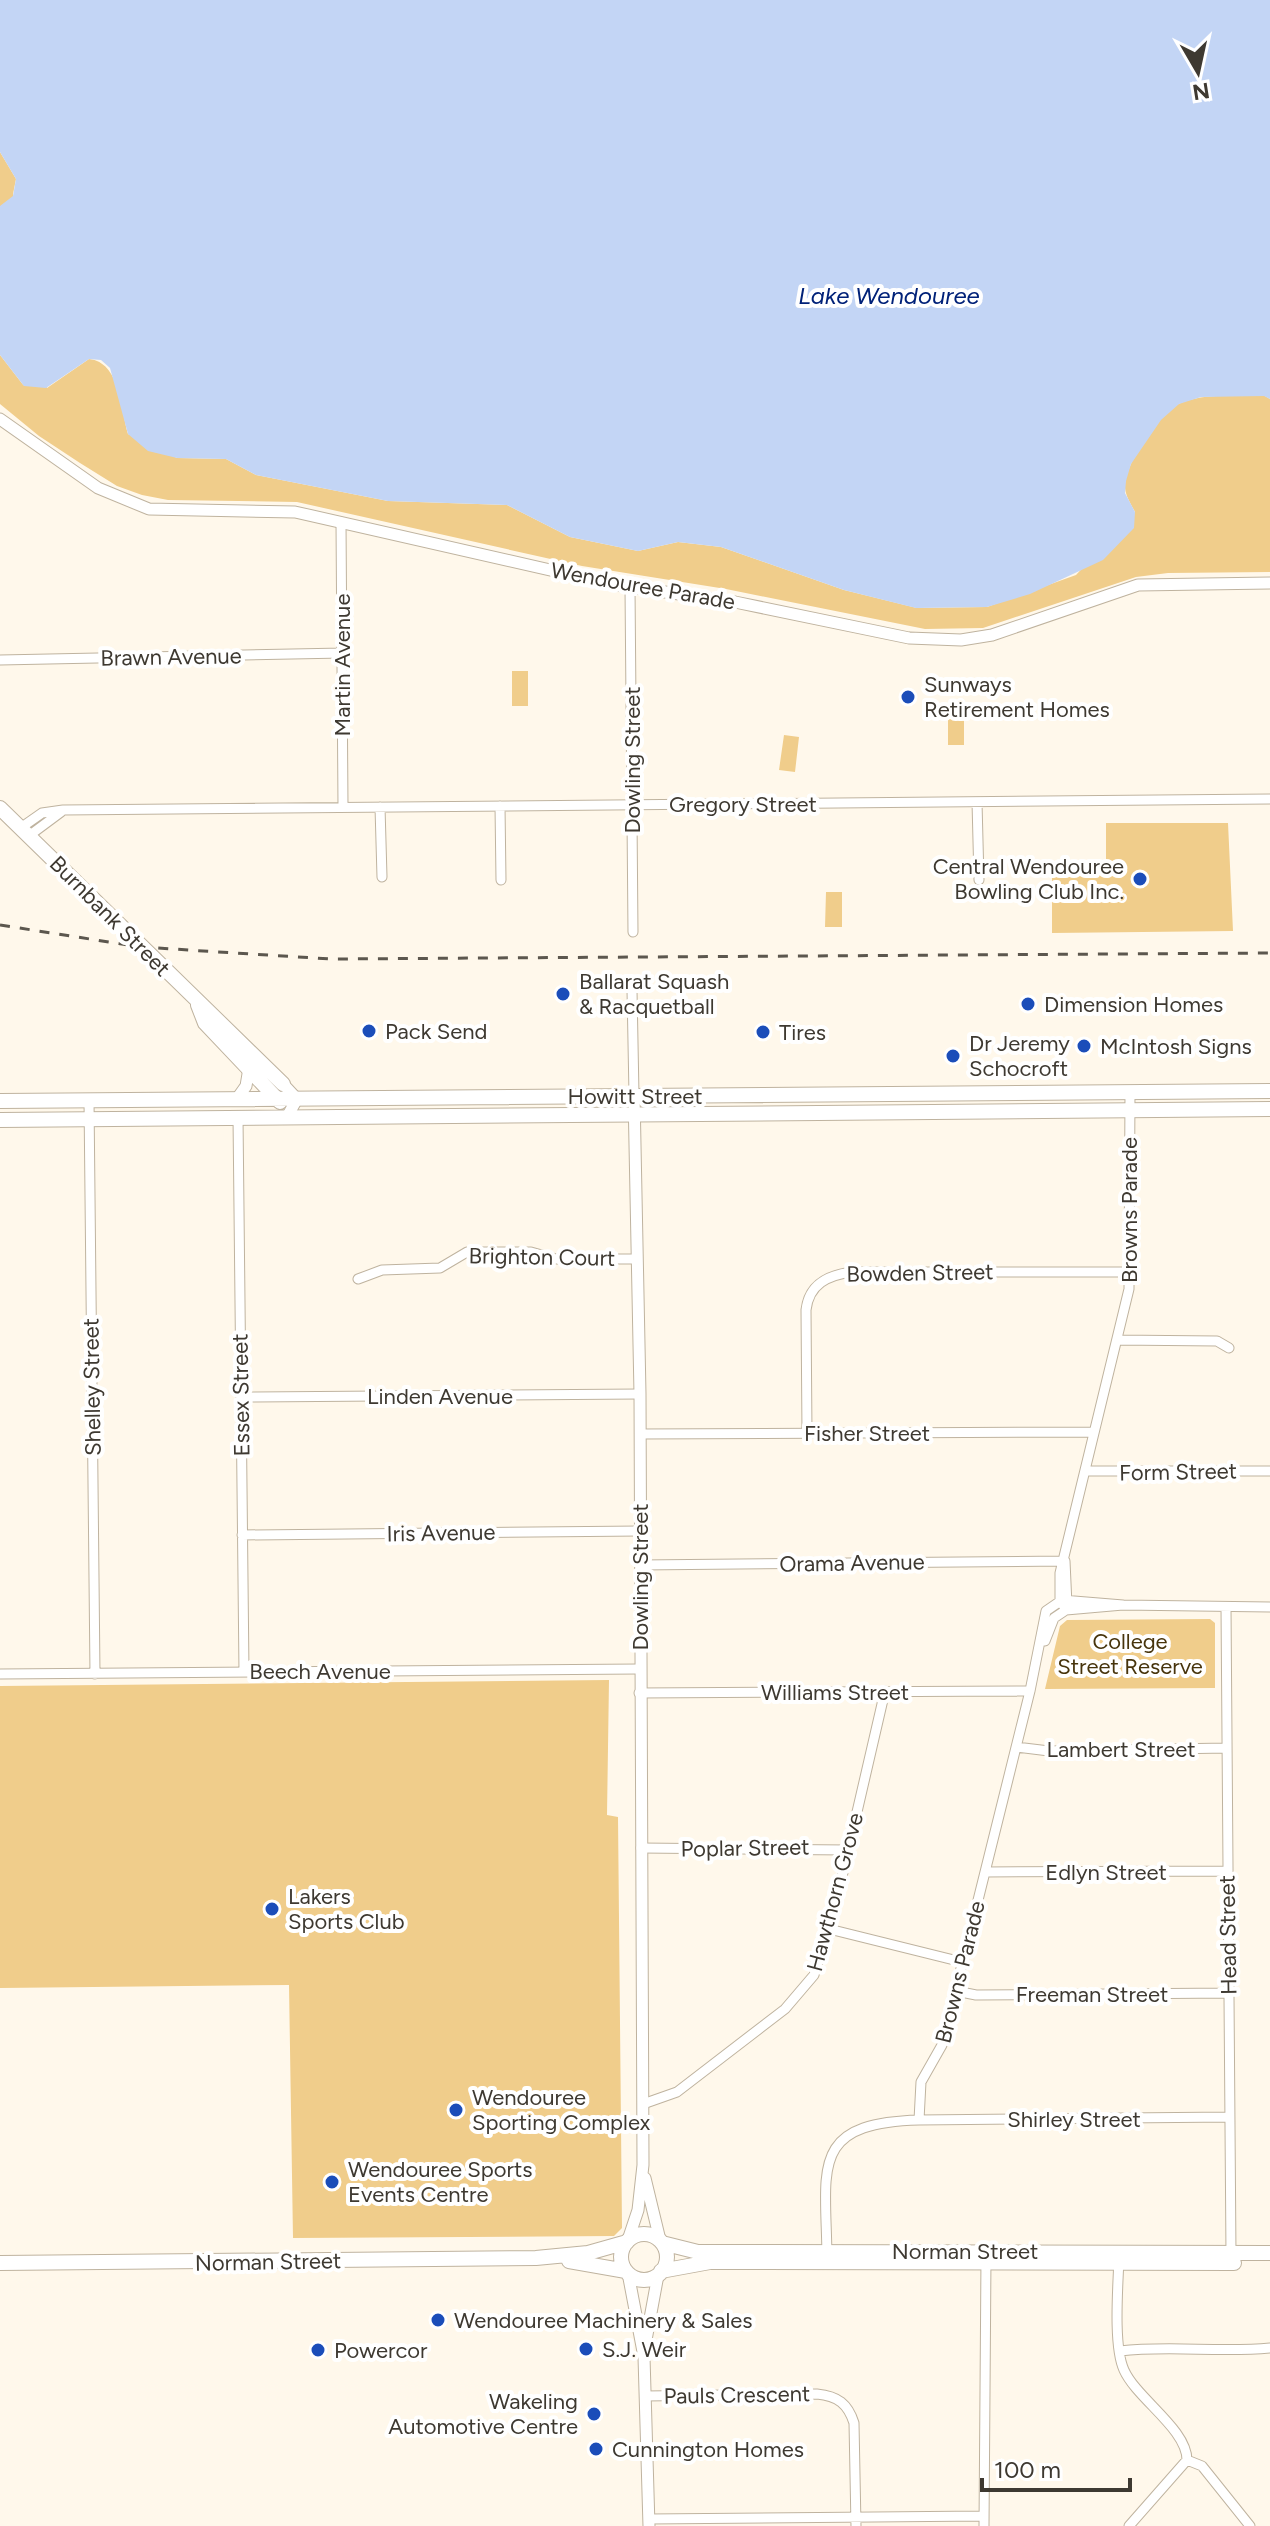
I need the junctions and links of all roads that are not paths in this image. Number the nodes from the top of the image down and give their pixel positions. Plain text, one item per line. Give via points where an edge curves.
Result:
1 (0, 419) edge
2 (0, 431) edge
3 (30, 441) junction
4 (341, 522) junction
5 (1270, 583) edge
6 (630, 587) junction
7 (343, 653) junction
8 (0, 660) edge
9 (0, 797) edge
10 (1270, 799) edge
11 (977, 802) junction
12 (632, 805) junction
13 (500, 806) junction
14 (343, 807) junction
15 (380, 807) junction
16 (0, 808) edge
17 (26, 831) junction
18 (382, 877) dead end
19 (501, 880) dead end
20 (979, 880) dead end
21 (633, 932) dead end
22 (632, 990) dead end
23 (198, 1005) junction
24 (249, 1068) junction
25 (1270, 1091) edge
26 (281, 1092) junction
27 (1130, 1092) junction
28 (634, 1095) junction
29 (414, 1098) junction
30 (297, 1099) junction
31 (89, 1100) junction
32 (236, 1100) junction
33 (0, 1101) edge
34 (1270, 1109) edge
35 (1130, 1110) junction
36 (634, 1115) junction
37 (415, 1116) junction
38 (238, 1117) junction
39 (287, 1117) junction
40 (89, 1119) junction
41 (0, 1120) edge
42 (636, 1259) junction
43 (1130, 1272) junction
44 (358, 1279) dead end
45 (1117, 1340) junction
46 (1229, 1348) dead end
47 (640, 1394) junction
48 (241, 1397) junction
49 (1094, 1432) junction
50 (807, 1433) junction
51 (640, 1434) junction
52 (1085, 1471) junction
53 (1270, 1471) edge
54 (640, 1531) junction
55 (242, 1535) junction
56 (1065, 1561) junction
57 (640, 1565) junction
58 (1065, 1603) junction
59 (1226, 1607) junction
60 (1270, 1607) edge
61 (639, 1669) junction
62 (244, 1672) junction
63 (0, 1674) edge
64 (95, 1674) junction
65 (885, 1691) junction
66 (1030, 1691) junction
67 (639, 1693) junction
68 (1016, 1747) junction
69 (1227, 1748) junction
70 (641, 1848) junction
71 (848, 1850) junction
72 (1228, 1871) junction
73 (985, 1872) junction
74 (829, 1929) junction
75 (962, 1962) junction
76 (956, 1991) junction
77 (1229, 1993) junction
78 (643, 2104) junction
79 (1230, 2117) junction
80 (919, 2120) junction
81 (643, 2165) junction
82 (628, 2241) junction
83 (661, 2242) junction
84 (1270, 2253) edge
85 (827, 2257) junction
86 (986, 2257) junction
87 (1119, 2257) junction
88 (536, 2258) junction
89 (1231, 2258) junction
90 (1270, 2262) edge
91 (0, 2263) edge
92 (627, 2272) junction
93 (660, 2273) junction
94 (1270, 2348) edge
95 (1120, 2351) junction
96 (644, 2357) junction
97 (645, 2396) junction
98 (1187, 2460) junction
99 (984, 2521) edge
100 (856, 2522) edge
101 (649, 2523) edge
102 (1129, 2526) edge
103 (1250, 2526) edge

1 - 3 street, Wendouree Parade
2 - 3 street, Wendouree Parade
3 - 4 street, Wendouree Parade via 98,488 135,505 162,511 278,510
4 - 6 street, Wendouree Parade
4 - 7 street, Martin Avenue
5 - 6 street, Wendouree Parade via 1138,585 1007,631 943,640 901,637 735,602
6 - 12 street, Dowling Street
7 - 8 street, Brawn Avenue
7 - 14 street, Martin Avenue
9 - 17 main road, Burnbank Street
10 - 11 street, Gregory Street
11 - 12 street, Gregory Street
11 - 20 street
12 - 13 street, Gregory Street
12 - 21 street, Dowling Street
13 - 15 street, Gregory Street
13 - 19 street
14 - 15 street, Gregory Street
14 - 17 street, Gregory Street via 72,810 42,813
15 - 18 street
16 - 17 main road, Burnbank Street
17 - 23 main road, Burnbank Street
22 - 28 street, Dowling Street
23 - 24 main road, Burnbank Street via 205,1023
23 - 26 main road, Burnbank Street via 212,1013
24 - 26 main road, Burnbank Street
24 - 32 street
25 - 27 main road, Howitt Street
26 - 30 main road, Howitt Street
26 - 32 main road, Howitt Street
26 - 39 main road, Burnbank Street
27 - 28 main road, Howitt Street
27 - 35 street, Browns Parade
28 - 29 main road, Howitt Street
28 - 36 street, Dowling Street
29 - 30 main road, Howitt Street
29 - 37 main road
30 - 39 street
31 - 32 main road, Howitt Street
31 - 33 main road, Howitt Street
31 - 40 street, Shelley Street
34 - 35 main road, Howitt Street
35 - 36 main road, Howitt Street
35 - 43 street, Browns Parade
36 - 37 main road, Howitt Street
36 - 42 street, Dowling Street
37 - 39 main road, Howitt Street
38 - 39 main road, Howitt Street
38 - 40 main road, Howitt Street
38 - 48 street, Essex Street
40 - 41 main road, Howitt Street
40 - 64 street, Shelley Street
42 - 44 street, Brighton Court via 467,1252 442,1268 382,1270
42 - 47 street, Dowling Street
43 - 45 street, Browns Parade
43 - 50 street, Bowden Street via 852,1272 828,1277 810,1294 806,1310
45 - 46 street via 1217,1341
45 - 49 street, Browns Parade
47 - 48 street, Linden Avenue
47 - 51 street, Dowling Street
48 - 55 street, Essex Street
49 - 50 street, Fisher Street
49 - 52 street, Browns Parade
50 - 51 street, Fisher Street
51 - 54 street, Dowling Street
52 - 53 street, Form Street
52 - 56 street, Browns Parade
54 - 55 street, Iris Avenue
54 - 57 street, Dowling Street
55 - 62 street, Essex Street
56 - 57 street, Orama Avenue
56 - 58 street, Browns Parade
57 - 61 street, Dowling Street
58 - 59 street
58 - 66 street, Browns Parade via 1046,1611
59 - 60 street
59 - 69 street, Head Street
61 - 62 street, Beech Avenue
61 - 67 street, Dowling Street
62 - 64 street, Beech Avenue
63 - 64 street, Beech Avenue
65 - 66 street, Williams Street
65 - 67 street, Williams Street
65 - 71 street, Hawthorn Grove
66 - 68 street, Browns Parade
67 - 70 street, Dowling Street
68 - 69 street, Lambert Street
68 - 73 street, Browns Parade
69 - 72 street, Head Street
70 - 71 street, Poplar Street
70 - 78 street, Dowling Street
71 - 74 street, Hawthorn Grove
72 - 73 street, Edlyn Street
72 - 77 street, Head Street
73 - 75 street, Browns Parade
74 - 75 street
74 - 78 street, Hawthorn Grove via 814,1975 794,2000 677,2092
75 - 76 street, Browns Parade
76 - 77 street, Freeman Street
76 - 80 street, Browns Parade via 940,2051 921,2082
77 - 79 street, Head Street
78 - 81 street, Dowling Street
79 - 80 street, Shirley Street
79 - 89 street, Head Street
80 - 85 street via 870,2123 836,2148 826,2183
81 - 82 street, Dowling Street
81 - 83 street, Dowling Street
82 - 83 main road, Norman Street via 647,2234
82 - 88 main road, Norman Street via 588,2253
82 - 92 main road via 621,2256
83 - 85 main road, Norman Street via 698,2252
83 - 93 main road via 667,2259
84 - 89 main road, Norman Street
85 - 86 main road, Norman Street
85 - 93 main road, Norman Street via 710,2262
86 - 87 main road, Norman Street
86 - 99 street
87 - 89 main road, Norman Street
87 - 95 street
88 - 91 main road, Norman Street
88 - 92 main road, Norman Street
89 - 90 main road, Norman Street
92 - 93 main road, Norman Street via 641,2279
92 - 96 street
93 - 96 street
94 - 95 street
95 - 98 street via 1124,2371 1183,2443
96 - 97 street
97 - 100 street, Pauls Crescent via 837,2398 854,2423
97 - 101 street
98 - 102 street
98 - 103 street via 1202,2466
99 - 100 street
100 - 101 street

